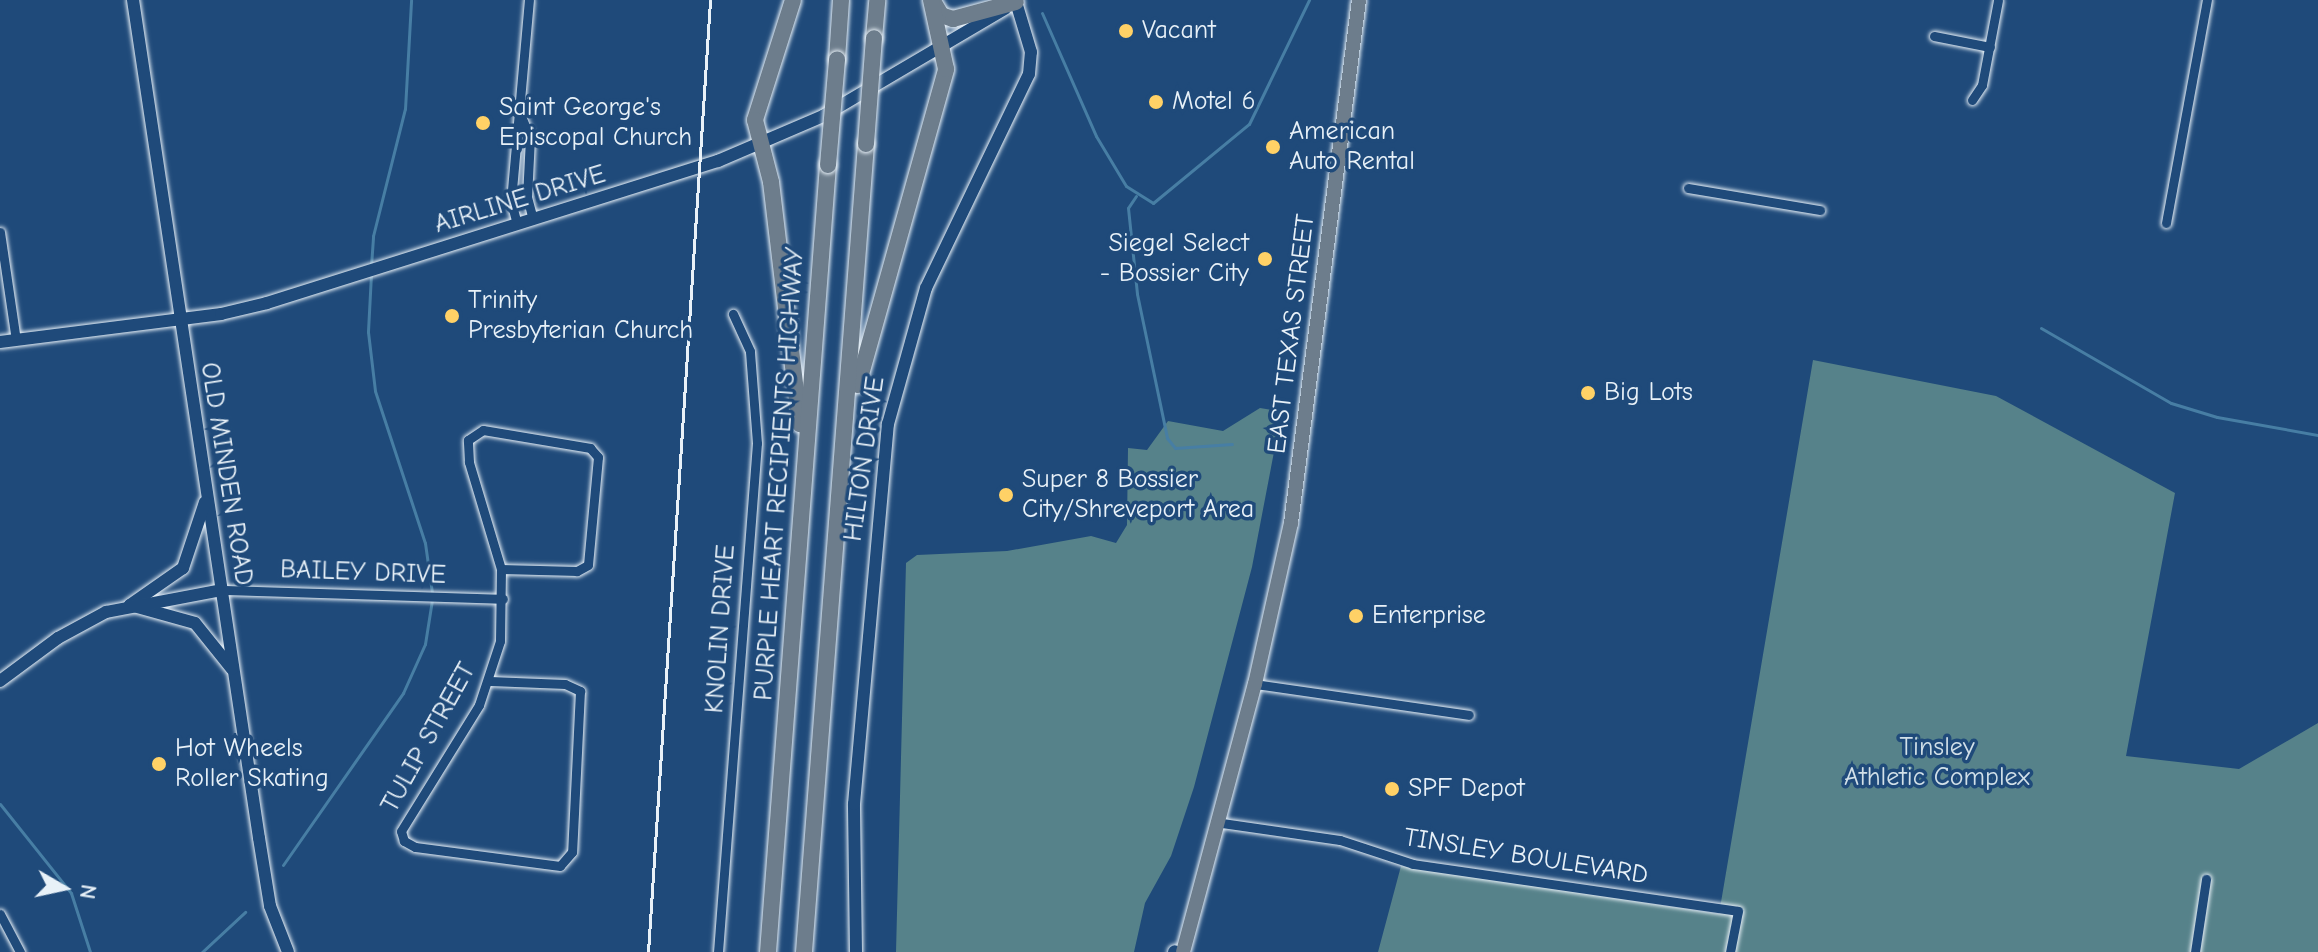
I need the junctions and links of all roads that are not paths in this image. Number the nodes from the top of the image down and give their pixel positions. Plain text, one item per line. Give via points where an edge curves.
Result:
1 (133, 0) edge
2 (529, 0) edge
3 (793, 0) edge
4 (841, 0) edge
5 (877, 0) edge
6 (932, 0) edge
7 (1359, 0) edge
8 (1998, 0) edge
9 (2207, 0) edge
10 (1018, 1) edge
11 (1934, 36) dead end
12 (1990, 47) junction
13 (941, 49) junction
14 (1972, 100) dead end
15 (521, 116) junction
16 (760, 146) junction
17 (1688, 188) dead end
18 (1820, 210) dead end
19 (533, 219) junction
20 (2166, 223) dead end
21 (517, 224) junction
22 (0, 232) edge
23 (733, 314) dead end
24 (181, 319) junction
25 (16, 340) junction
26 (0, 342) edge
27 (842, 469) junction
28 (207, 493) junction
29 (799, 545) junction
30 (501, 569) junction
31 (222, 590) junction
32 (503, 599) junction
33 (130, 605) junction
34 (234, 672) junction
35 (0, 681) edge
36 (490, 681) junction
37 (1255, 684) junction
38 (1469, 715) dead end
39 (1215, 822) junction
40 (2206, 879) dead end
41 (0, 914) edge
42 (20, 952) edge
43 (288, 952) edge
44 (718, 952) edge
45 (768, 952) edge
46 (804, 952) edge
47 (856, 952) edge
48 (1176, 952) edge
49 (1730, 952) edge
50 (2195, 952) edge

1 - 24 main road, OLD MINDEN ROAD
2 - 15 street
3 - 16 highway via 755,114
4 - 29 highway, PURPLE HEART RECIPIENTS HIGHWAY, bridge
5 - 27 highway, bridge
6 - 10 highway via 941,15 953,19
6 - 13 highway
7 - 37 main road, EAST TEXAS STREET via 1295,495
8 - 12 street
9 - 20 street
10 - 13 main road, AIRLINE DRIVE
10 - 47 main road, HILTON DRIVE via 1031,52 1029,74 926,288 888,424 854,804
11 - 12 street
12 - 14 street via 1981,90
13 - 16 main road, AIRLINE DRIVE
13 - 27 highway via 946,69 863,359
15 - 19 street via 530,138 527,197
15 - 21 street via 511,201
16 - 19 main road, AIRLINE DRIVE
16 - 29 highway via 771,182 800,415
17 - 18 street
19 - 21 main road, AIRLINE DRIVE
21 - 24 main road, AIRLINE DRIVE via 267,303
22 - 25 street
23 - 44 street, KNOLIN DRIVE via 750,351 757,443
24 - 25 main road, AIRLINE DRIVE
24 - 28 main road, OLD MINDEN ROAD
25 - 26 main road, AIRLINE DRIVE
27 - 46 highway
28 - 31 main road, OLD MINDEN ROAD
28 - 33 main road via 183,568
29 - 45 highway, PURPLE HEART RECIPIENTS HIGHWAY
30 - 30 street, TULIP STREET via 467,454 476,431 584,445 595,452 588,565 577,571
30 - 32 street, TULIP STREET
31 - 32 street, BAILEY DRIVE
31 - 33 main road
31 - 34 main road, OLD MINDEN ROAD
32 - 36 street, TULIP STREET
33 - 34 main road via 195,623
33 - 35 main road via 83,623
34 - 43 main road, OLD MINDEN ROAD via 269,898
36 - 36 street, TULIP STREET via 576,687 582,700 572,852 566,863 553,867 415,847 401,836 402,824
37 - 38 street
37 - 39 main road, EAST TEXAS STREET
39 - 48 main road, EAST TEXAS STREET
39 - 49 street, TINSLEY BOULEVARD via 1340,840 1413,864 1738,911
40 - 50 street
41 - 42 street

